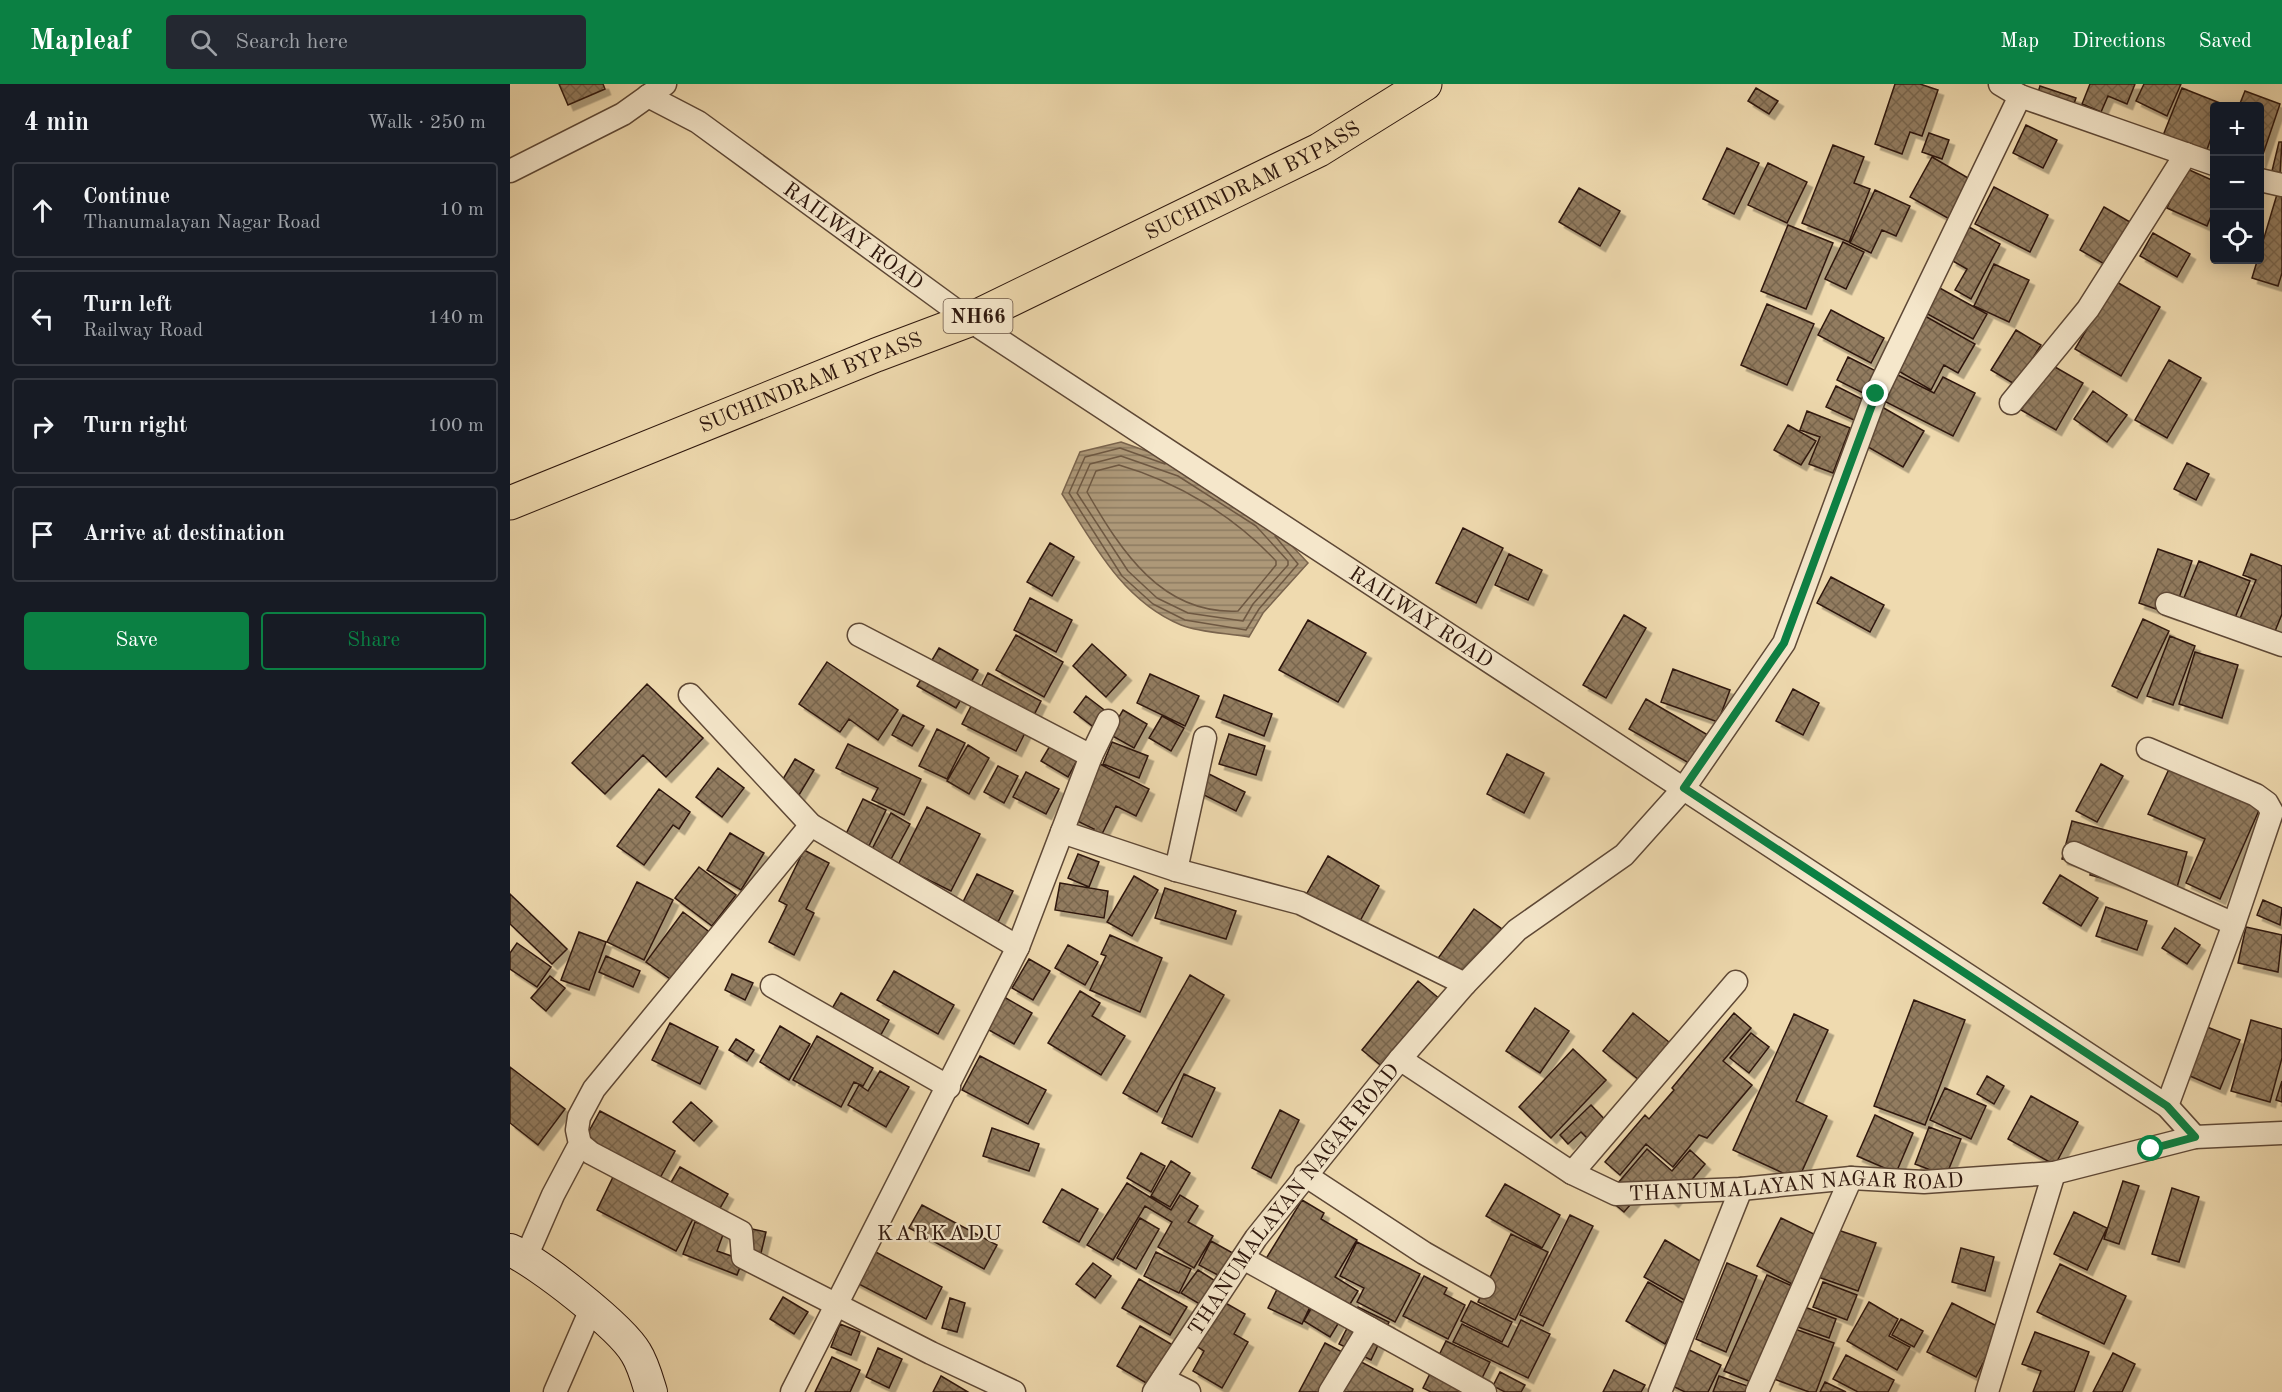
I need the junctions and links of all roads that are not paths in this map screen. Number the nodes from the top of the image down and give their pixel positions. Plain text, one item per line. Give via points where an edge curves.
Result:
1 (1425, 84) edge
2 (2000, 84) edge
3 (657, 90) edge
4 (2020, 96) junction
5 (2186, 154) junction
6 (2210, 163) edge
7 (510, 171) edge
8 (2264, 181) edge
9 (2282, 185) edge
10 (969, 320) junction
11 (2011, 403) dead end
12 (510, 503) edge
13 (2167, 604) dead end
14 (859, 635) dead end
15 (2282, 645) edge
16 (690, 695) dead end
17 (1108, 721) dead end
18 (1205, 738) dead end
19 (2148, 749) dead end
20 (1091, 756) junction
21 (1684, 788) junction
22 (811, 825) junction
23 (1062, 832) junction
24 (2074, 853) dead end
25 (1176, 870) junction
26 (2234, 924) junction
27 (1018, 947) junction
28 (1737, 982) dead end
29 (1465, 984) junction
30 (772, 986) dead end
31 (1400, 1059) junction
32 (949, 1087) junction
33 (2167, 1106) junction
34 (2282, 1133) edge
35 (2195, 1137) junction
36 (580, 1144) junction
37 (1572, 1173) junction
38 (2054, 1173) junction
39 (1305, 1175) junction
40 (1851, 1178) junction
41 (1741, 1190) junction
42 (518, 1253) edge
43 (1243, 1258) junction
44 (1484, 1287) dead end
45 (836, 1303) junction
46 (592, 1307) junction
47 (1369, 1328) junction
48 (1158, 1385) edge
49 (555, 1392) edge
50 (651, 1392) edge
51 (792, 1392) edge
52 (1014, 1392) edge
53 (1189, 1392) edge
54 (1330, 1392) edge
55 (1485, 1392) edge
56 (1660, 1392) edge
57 (1757, 1392) edge
58 (1987, 1392) edge

1 - 10 highway, SUCHINDRAM BYPASS / NH66 via 1319,150
2 - 4 street
3 - 7 street via 623,114
3 - 10 street, RAILWAY ROAD
4 - 5 street
4 - 21 street via 1876,394 1784,643
5 - 6 street
5 - 11 street via 2088,309
8 - 9 street
10 - 12 highway, SUCHINDRAM BYPASS / NH66
10 - 21 street, RAILWAY ROAD
13 - 15 street
14 - 20 street
16 - 22 street
17 - 20 street
18 - 25 street
19 - 26 street via 2256,795 2271,812
20 - 23 street
21 - 29 street via 1624,855 1518,930
21 - 33 street, RAILWAY ROAD
22 - 27 street
22 - 36 street via 594,1089 579,1118
23 - 25 street
23 - 27 street
24 - 26 street
25 - 29 street via 1300,903
26 - 33 street
27 - 32 street
28 - 37 street
29 - 31 street
30 - 32 street
31 - 37 street, THANUMALAYAN NAGAR ROAD
31 - 39 street, THANUMALAYAN NAGAR ROAD
32 - 45 street
33 - 35 street, RAILWAY ROAD
34 - 35 street, THANUMALAYAN NAGAR ROAD
35 - 38 street, THANUMALAYAN NAGAR ROAD
36 - 42 street
36 - 45 street via 741,1232 743,1257
37 - 41 street, THANUMALAYAN NAGAR ROAD via 1616,1194
38 - 40 street, THANUMALAYAN NAGAR ROAD via 1924,1182
38 - 58 street
39 - 43 street, THANUMALAYAN NAGAR ROAD
39 - 44 street via 1424,1253
40 - 41 street, THANUMALAYAN NAGAR ROAD
40 - 57 street
41 - 56 street
42 - 46 street
43 - 47 street
43 - 48 street, THANUMALAYAN NAGAR ROAD
45 - 51 street
45 - 52 street
46 - 49 street
46 - 50 street via 636,1352
47 - 54 street
47 - 55 street
48 - 53 street

